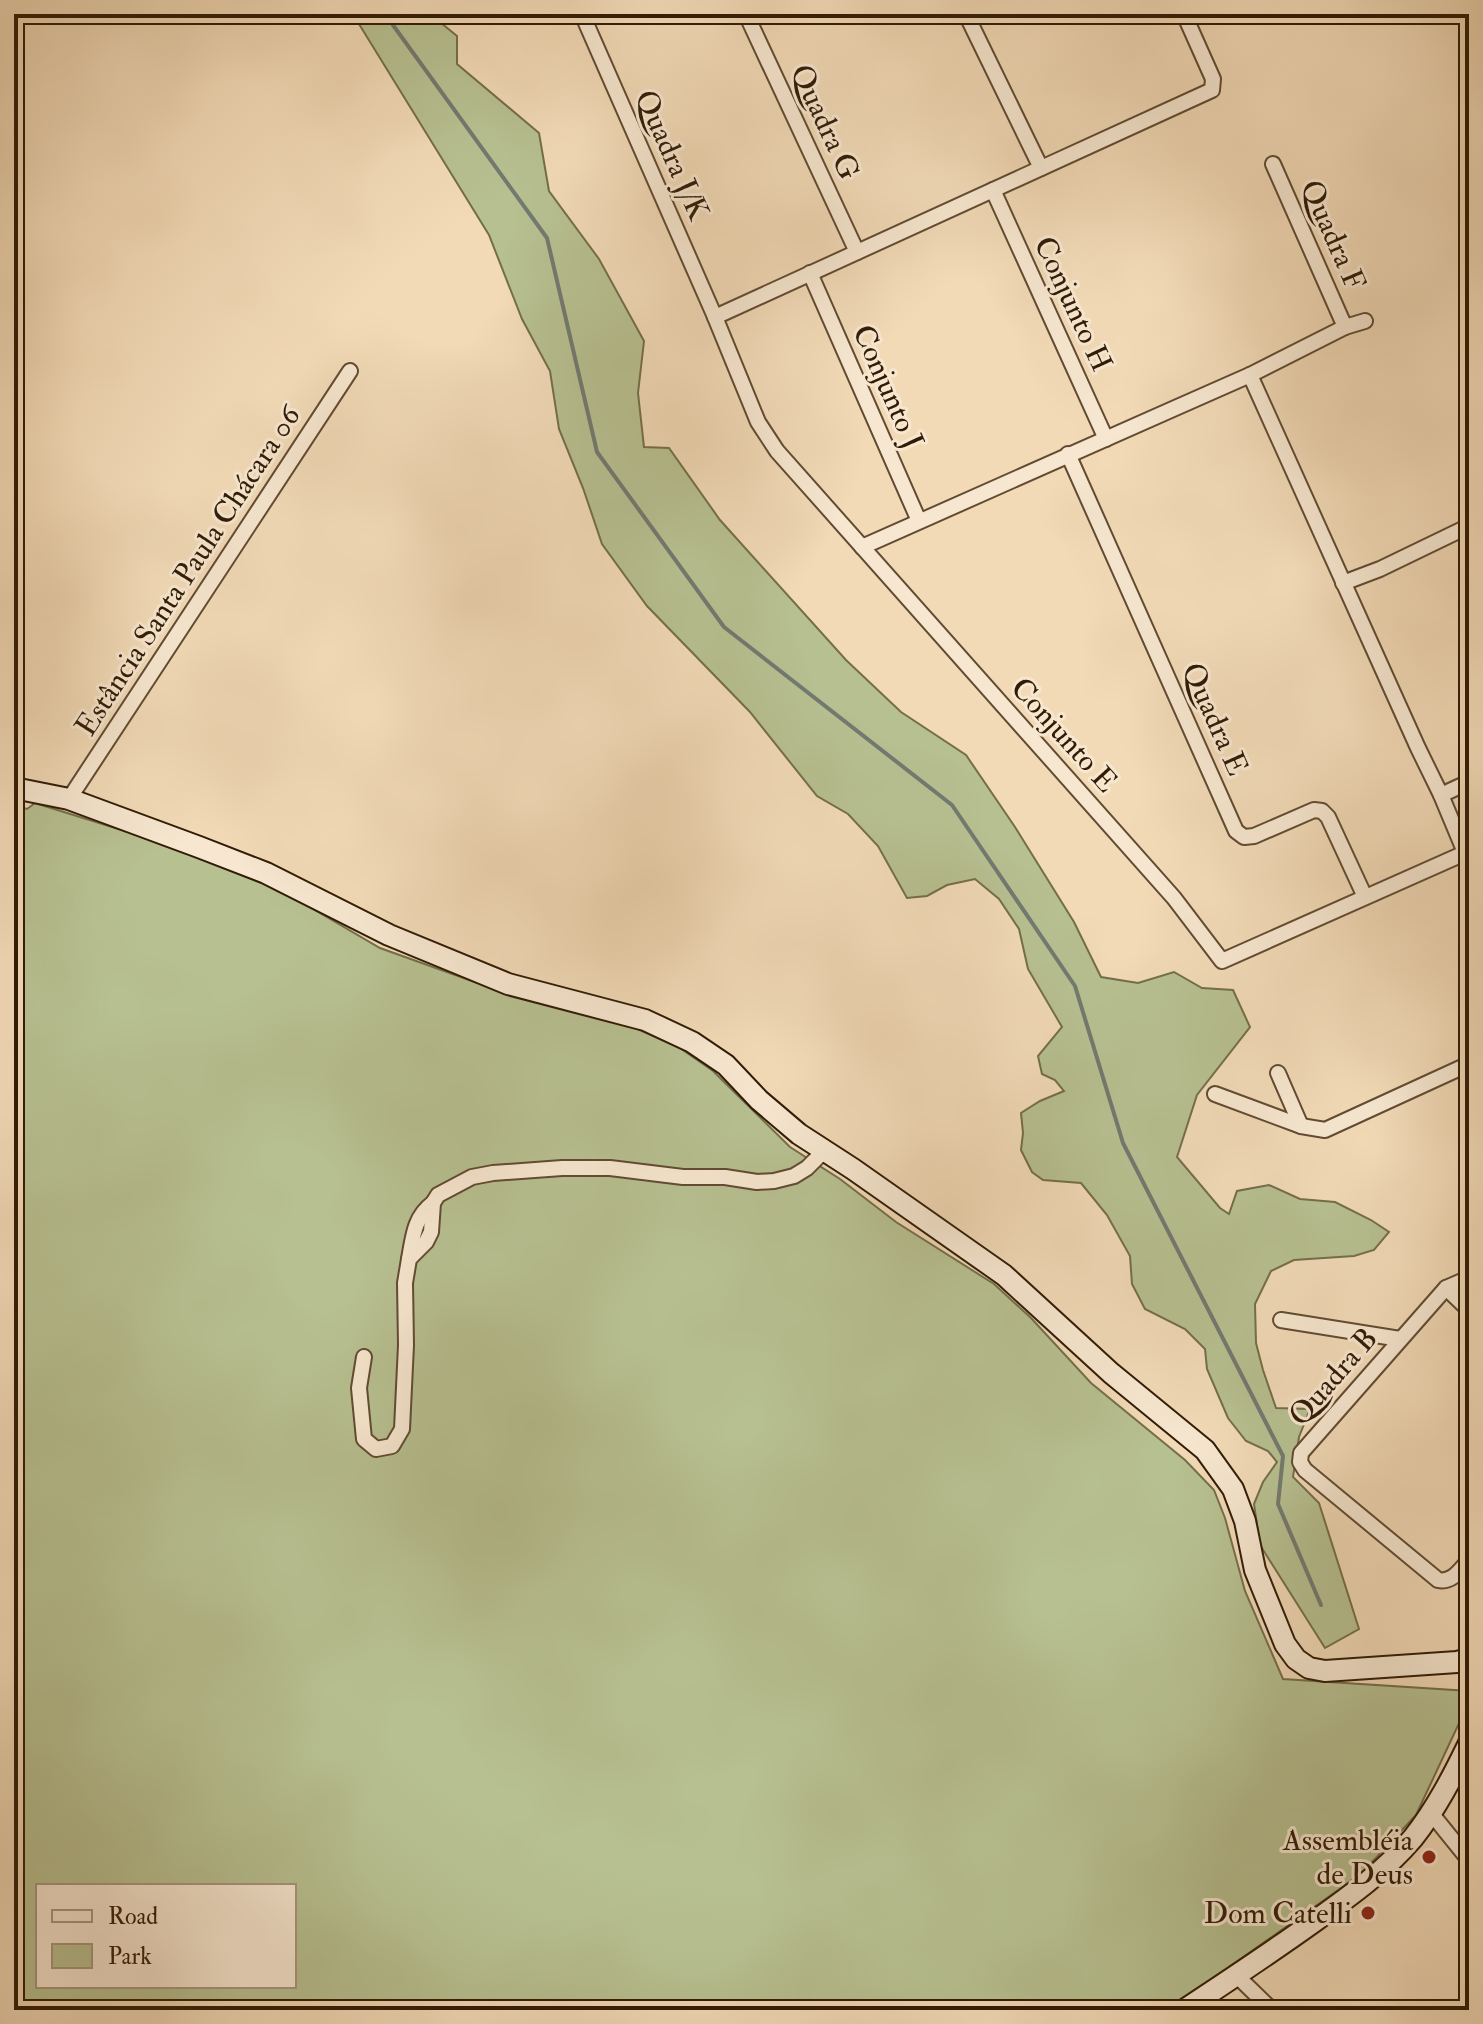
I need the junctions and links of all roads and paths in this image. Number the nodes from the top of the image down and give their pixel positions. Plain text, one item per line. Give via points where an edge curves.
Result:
1 (582, 14) edge
2 (746, 14) edge
3 (966, 14) edge
4 (1184, 14) edge
5 (1273, 164) dead end
6 (1041, 168) junction
7 (993, 190) junction
8 (857, 252) junction
9 (810, 273) junction
10 (715, 317) junction
11 (1365, 321) dead end
12 (1345, 327) junction
13 (350, 371) dead end
14 (1250, 375) junction
15 (1106, 439) junction
16 (1068, 454) junction
17 (919, 521) junction
18 (1469, 526) edge
19 (862, 547) junction
20 (1343, 583) junction
21 (1469, 782) edge
22 (14, 788) edge
23 (1441, 795) junction
24 (69, 799) junction
25 (1467, 857) edge
26 (1365, 897) junction
27 (1469, 1064) edge
28 (1278, 1073) dead end
29 (1215, 1094) dead end
30 (1301, 1126) junction
31 (824, 1151) junction
32 (1469, 1278) edge
33 (1446, 1288) junction
34 (1469, 1310) edge
35 (1281, 1320) dead end
36 (1400, 1339) junction
37 (364, 1357) dead end
38 (1469, 1560) edge
39 (1465, 1663) edge
40 (1469, 1743) edge
41 (1431, 1813) junction
42 (1469, 1860) edge
43 (1237, 1976) junction
44 (1184, 2010) edge
45 (1272, 2010) edge

1 - 10 street, Quadra J/K
2 - 8 street, Quadra G
3 - 6 street
4 - 6 street via 1213,79 1212,90
5 - 12 street, Quadra F
6 - 7 street
7 - 8 street
7 - 15 street, Conjunto H
8 - 9 street
9 - 10 street
9 - 17 street, Conjunto J
10 - 19 street, Quadra J/K via 758,422
11 - 12 street
12 - 14 street
13 - 24 street, Estância Santa Paula Chácara 06
14 - 15 street
14 - 20 street
15 - 16 street
16 - 17 street
16 - 26 street, Quadra E via 1236,831 1254,836 1322,811
17 - 19 street
18 - 20 street
19 - 26 street, Conjunto E via 1174,898 1222,961
20 - 23 street
21 - 23 street
22 - 24 street
23 - 25 street
24 - 31 street via 266,873 389,935 508,984 645,1020 680,1036 726,1065 759,1100
25 - 26 street
27 - 30 street via 1325,1130
28 - 30 street
29 - 30 street
31 - 37 street via 794,1176 774,1181 610,1168 472,1177 438,1195 431,1232 409,1259 402,1429 392,1446 376,1449 364,1439 359,1388
31 - 39 street via 1004,1275 1205,1450 1233,1489 1255,1570 1296,1659 1325,1671
32 - 33 street, Quadra B
33 - 34 street
33 - 36 street, Quadra B
35 - 36 street
36 - 38 street, Quadra B via 1301,1453 1300,1462 1438,1580 1452,1578
40 - 41 street
41 - 42 street
41 - 43 street via 1363,1886
43 - 44 street
43 - 45 street

